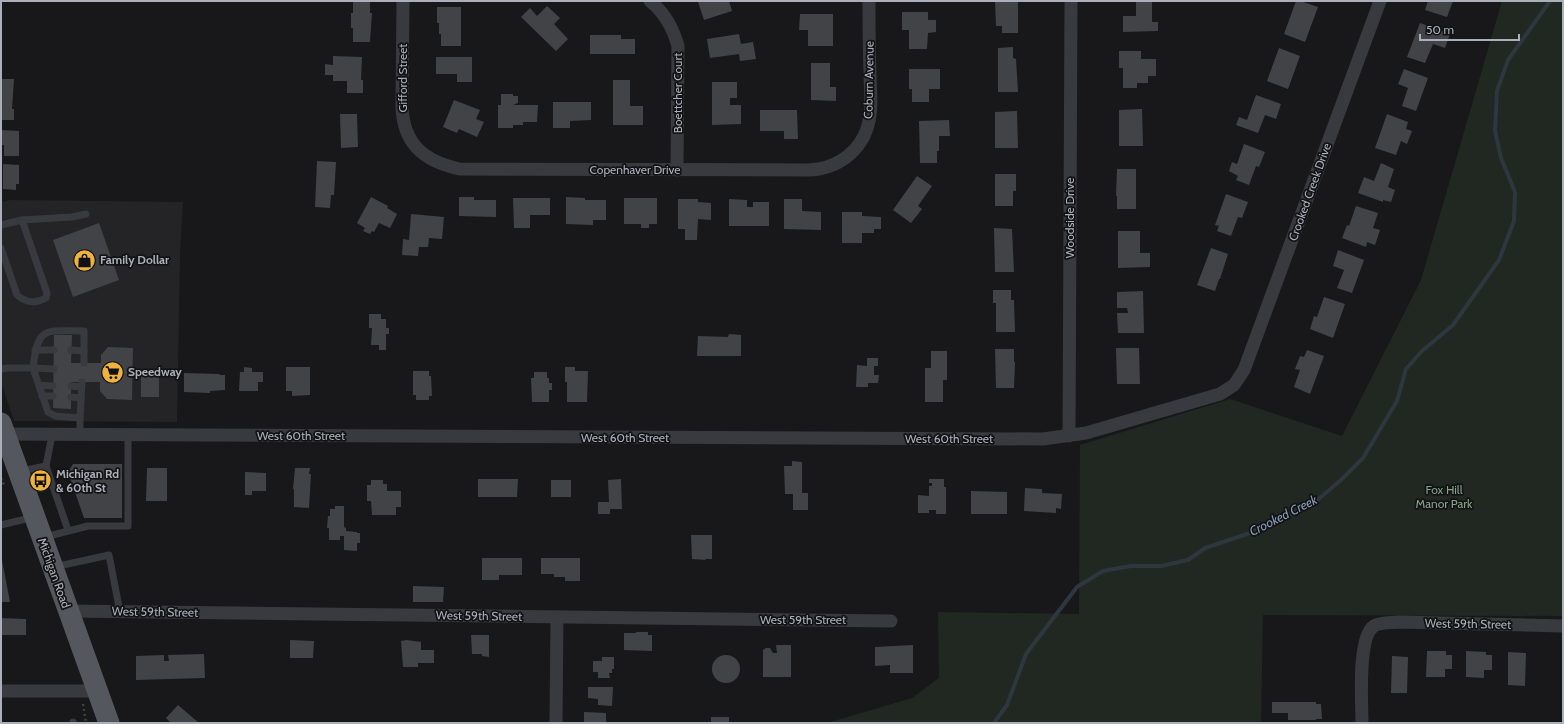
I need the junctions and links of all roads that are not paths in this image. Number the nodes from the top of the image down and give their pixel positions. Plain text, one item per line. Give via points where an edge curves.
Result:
1 (403, 1) edge
2 (650, 1) edge
3 (869, 1) edge
4 (1071, 1) edge
5 (1380, 1) edge
6 (420, 151) joint
7 (851, 154) joint
8 (677, 170) junction
9 (86, 214) dead end
10 (22, 220) junction
11 (1, 225) edge
12 (1, 248) edge
13 (35, 350) junction
14 (54, 350) dead end
15 (71, 350) dead end
16 (84, 351) junction
17 (84, 363) dead end
18 (33, 368) junction
19 (1, 369) edge
20 (54, 369) dead end
21 (1237, 381) joint
22 (39, 385) junction
23 (53, 386) dead end
24 (71, 386) dead end
25 (42, 396) junction
26 (53, 396) dead end
27 (71, 396) dead end
28 (81, 398) junction
29 (80, 418) junction
30 (2, 431) edge
31 (52, 435) junction
32 (80, 435) junction
33 (128, 435) junction
34 (1069, 436) junction
35 (46, 466) junction
36 (18, 472) junction
37 (34, 516) junction
38 (1, 525) edge
39 (68, 530) junction
40 (42, 538) junction
41 (52, 567) junction
42 (68, 611) junction
43 (120, 612) junction
44 (557, 617) junction
45 (891, 621) dead end
46 (1563, 626) edge
47 (1, 691) edge
48 (98, 692) junction
49 (109, 723) edge
50 (556, 723) edge
51 (1362, 723) edge

1 - 6 street, Gifford Street via 402,113 408,134
2 - 8 street, Boettcher Court via 668,20 678,46
3 - 7 street, Coburn Avenue via 870,115 864,135
4 - 34 street, Woodside Drive
5 - 21 street, Crooked Creek Drive via 1246,366
6 - 8 street, Copenhaver Drive via 434,162 459,169
7 - 8 street, Copenhaver Drive via 820,170
9 - 10 lane
10 - 11 lane
10 - 12 lane via 47,293 46,298 40,302 30,302 22,300 17,295
13 - 14 lane
13 - 16 lane via 39,338 46,333 71,331 84,332
13 - 18 lane
15 - 16 lane
16 - 17 lane
18 - 19 lane
18 - 20 lane
18 - 22 lane
21 - 34 street, West 60th Street via 1220,394 1099,430
22 - 23 lane
22 - 25 lane
24 - 28 lane via 81,384
25 - 26 lane
25 - 29 lane via 48,412 55,416
27 - 28 lane
28 - 29 lane
29 - 32 lane
30 - 31 street, West 60th Street
30 - 36 main road, Michigan Road
31 - 32 street, West 60th Street
31 - 35 lane
32 - 33 street, West 60th Street
33 - 34 street, West 60th Street via 1035,439
33 - 39 lane via 128,526 88,526
35 - 36 lane
35 - 39 lane
36 - 37 main road, Michigan Road
37 - 38 lane
37 - 40 main road, Michigan Road
39 - 40 lane
40 - 41 main road, Michigan Road
41 - 42 main road, Michigan Road
41 - 43 lane via 109,555
42 - 43 street, West 59th Street
42 - 48 main road, Michigan Road
43 - 44 street, West 59th Street
44 - 45 street, West 59th Street
44 - 50 street
46 - 51 street, West 59th Street via 1399,622 1374,626 1365,639 1362,660
47 - 48 street
48 - 49 main road, Michigan Road

